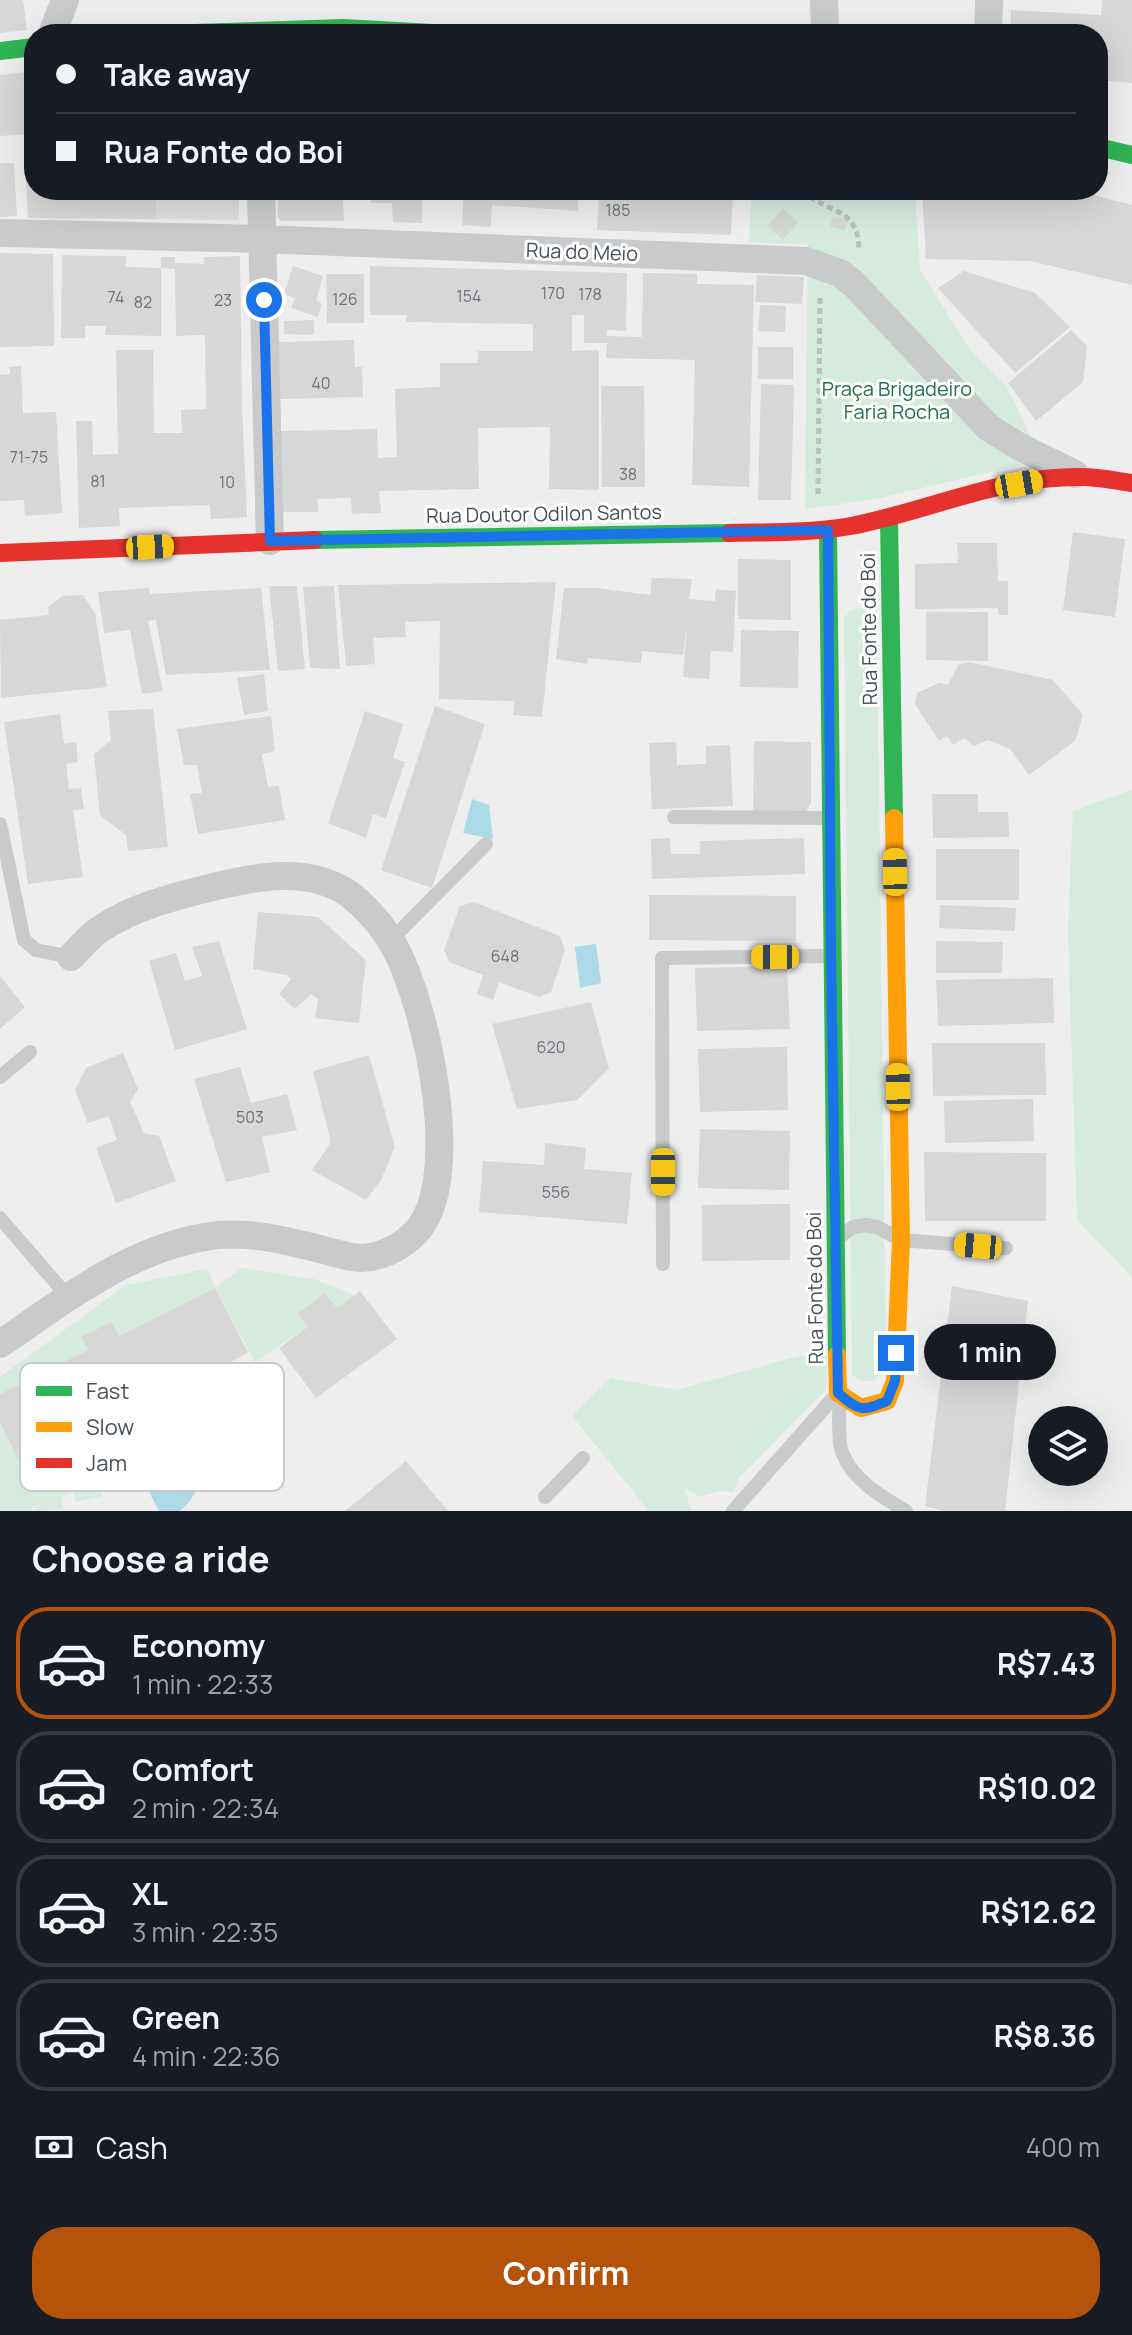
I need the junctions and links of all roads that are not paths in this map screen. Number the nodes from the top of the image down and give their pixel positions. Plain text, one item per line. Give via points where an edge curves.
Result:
1 (65, 0) edge
2 (824, 0) edge
3 (989, 0) edge
4 (56, 24) edge
5 (825, 24) edge
6 (988, 24) edge
7 (24, 48) edge
8 (0, 51) edge
9 (1108, 149) edge
10 (1132, 155) edge
11 (261, 200) edge
12 (0, 233) edge
13 (262, 239) junction
14 (1083, 477) junction
15 (1132, 483) edge
16 (889, 519) junction
17 (823, 531) junction
18 (270, 541) junction
19 (0, 553) edge
20 (674, 817) dead end
21 (830, 818) junction
22 (0, 824) edge
23 (486, 844) dead end
24 (391, 940) junction
25 (831, 956) junction
26 (71, 957) joint
27 (30, 1052) dead end
28 (0, 1077) edge
29 (0, 1218) edge
30 (901, 1240) junction
31 (837, 1241) junction
32 (1006, 1248) dead end
33 (663, 1264) dead end
34 (69, 1298) junction
35 (0, 1344) edge
36 (838, 1393) junction
37 (583, 1458) dead end
38 (545, 1497) dead end
39 (733, 1511) edge
40 (906, 1511) edge

1 - 4 street
2 - 5 street
3 - 6 street
7 - 8 street
9 - 10 street
11 - 13 street
12 - 13 street, Rua do Meio
13 - 14 street, Rua do Meio via 820,265 855,285 988,427
13 - 18 street
14 - 15 street, Rua Doutor Odilon Santos
14 - 16 street, Rua Doutor Odilon Santos via 998,488
16 - 17 street, Rua Doutor Odilon Santos
16 - 30 street, Rua Fonte do Boi
17 - 18 street, Rua Doutor Odilon Santos
17 - 21 street, Rua Fonte do Boi
18 - 19 street, Rua Doutor Odilon Santos
20 - 21 lane
21 - 25 street, Rua Fonte do Boi
22 - 26 lane via 24,940 36,950
23 - 24 lane
24 - 26 street via 348,893 318,880 285,875 249,878 128,913 99,929
24 - 34 street via 421,1019 440,1114 435,1191 418,1231 402,1245 360,1258 261,1236 221,1235 182,1242 143,1254
25 - 31 street, Rua Fonte do Boi
25 - 33 lane via 662,958
27 - 28 lane
29 - 34 lane
30 - 31 lane via 865,1225 846,1231
30 - 32 lane
30 - 36 street, Rua Fonte do Boi via 895,1381 887,1401 866,1410
31 - 36 street, Rua Fonte do Boi
34 - 35 street
36 - 39 lane
36 - 40 lane via 841,1451 875,1493
37 - 38 lane

